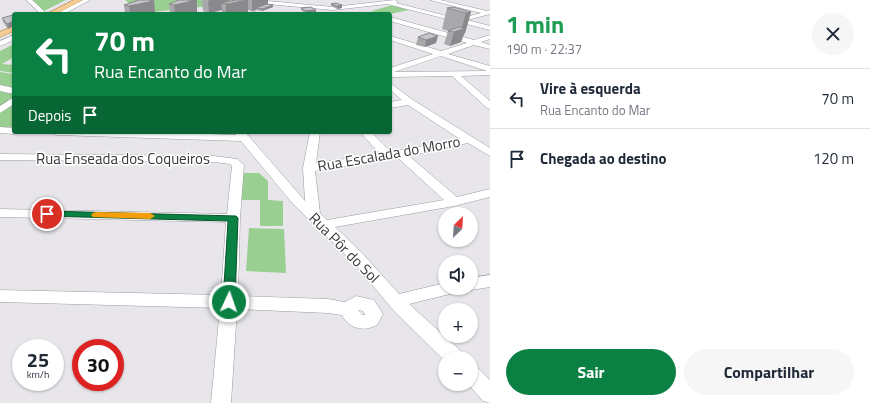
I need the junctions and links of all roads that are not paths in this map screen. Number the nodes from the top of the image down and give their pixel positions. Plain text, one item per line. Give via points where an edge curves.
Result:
1 (29, 0) edge
2 (74, 0) edge
3 (87, 0) edge
4 (280, 0) edge
5 (370, 0) edge
6 (408, 0) edge
7 (432, 0) edge
8 (264, 1) edge
9 (388, 2) junction
10 (291, 4) junction
11 (378, 4) junction
12 (483, 4) dead end
13 (252, 7) dead end
14 (348, 7) junction
15 (490, 11) edge
16 (43, 12) edge
17 (49, 12) edge
18 (63, 12) edge
19 (368, 12) dead end
20 (392, 19) edge
21 (459, 20) junction
22 (490, 28) edge
23 (12, 29) edge
24 (427, 29) junction
25 (12, 33) edge
26 (0, 35) edge
27 (12, 37) edge
28 (490, 37) edge
29 (392, 38) edge
30 (392, 38) edge
31 (0, 39) edge
32 (473, 42) junction
33 (0, 44) edge
34 (490, 47) edge
35 (439, 53) junction
36 (490, 69) edge
37 (392, 72) edge
38 (453, 73) junction
39 (490, 73) edge
40 (0, 88) edge
41 (392, 88) edge
42 (12, 91) edge
43 (12, 101) edge
44 (410, 102) junction
45 (392, 105) edge
46 (490, 106) edge
47 (0, 110) edge
48 (0, 130) edge
49 (12, 130) edge
50 (110, 134) edge
51 (221, 134) edge
52 (315, 134) edge
53 (367, 134) edge
54 (242, 135) edge
55 (215, 138) junction
56 (468, 140) junction
57 (490, 153) edge
58 (400, 154) junction
59 (388, 155) junction
60 (0, 157) edge
61 (309, 168) junction
62 (490, 193) edge
63 (454, 202) junction
64 (0, 213) edge
65 (313, 214) junction
66 (233, 218) junction
67 (324, 225) junction
68 (490, 281) edge
69 (478, 283) edge
70 (438, 291) edge
71 (0, 296) edge
72 (396, 301) junction
73 (229, 302) junction
74 (349, 309) dead end
75 (448, 351) edge
76 (478, 381) edge
77 (490, 394) edge
78 (221, 403) edge

1 - 16 street
2 - 17 main road
3 - 18 street
4 - 10 street
5 - 11 street
6 - 9 street
7 - 15 street
8 - 10 street
8 - 13 street
9 - 11 street
9 - 21 street
10 - 14 street via 331,9
10 - 14 street via 321,6 337,3
11 - 14 street
12 - 15 street
14 - 19 street
15 - 21 street
20 - 24 street
21 - 22 street
21 - 24 street
23 - 26 main road
24 - 29 street
24 - 32 street
25 - 31 main road
27 - 33 street
28 - 32 street
30 - 35 street
32 - 34 street
32 - 35 street
35 - 36 street
35 - 37 street
37 - 38 street
38 - 39 street
38 - 46 street
40 - 42 street
41 - 44 street
43 - 47 street
44 - 45 street
44 - 56 street
48 - 49 street
50 - 55 street
51 - 55 street
52 - 61 street
53 - 59 street
54 - 55 street
54 - 65 street, Rua Pôr do Sol via 290,193
56 - 57 street
56 - 58 street, Rua Escalada do Morro
58 - 59 street, Rua Escalada do Morro
58 - 63 street
59 - 61 street, Rua Escalada do Morro
60 - 66 street, Rua Enseada dos Coqueiros via 227,160 237,163 238,170
61 - 65 street
62 - 63 street
63 - 67 street
64 - 66 street
65 - 67 street, Rua Pôr do Sol
66 - 73 street
67 - 72 street, Rua Pôr do Sol
68 - 69 street
70 - 72 street
71 - 73 street
72 - 75 street, Rua Pôr do Sol
73 - 74 street
73 - 78 street
76 - 77 street

